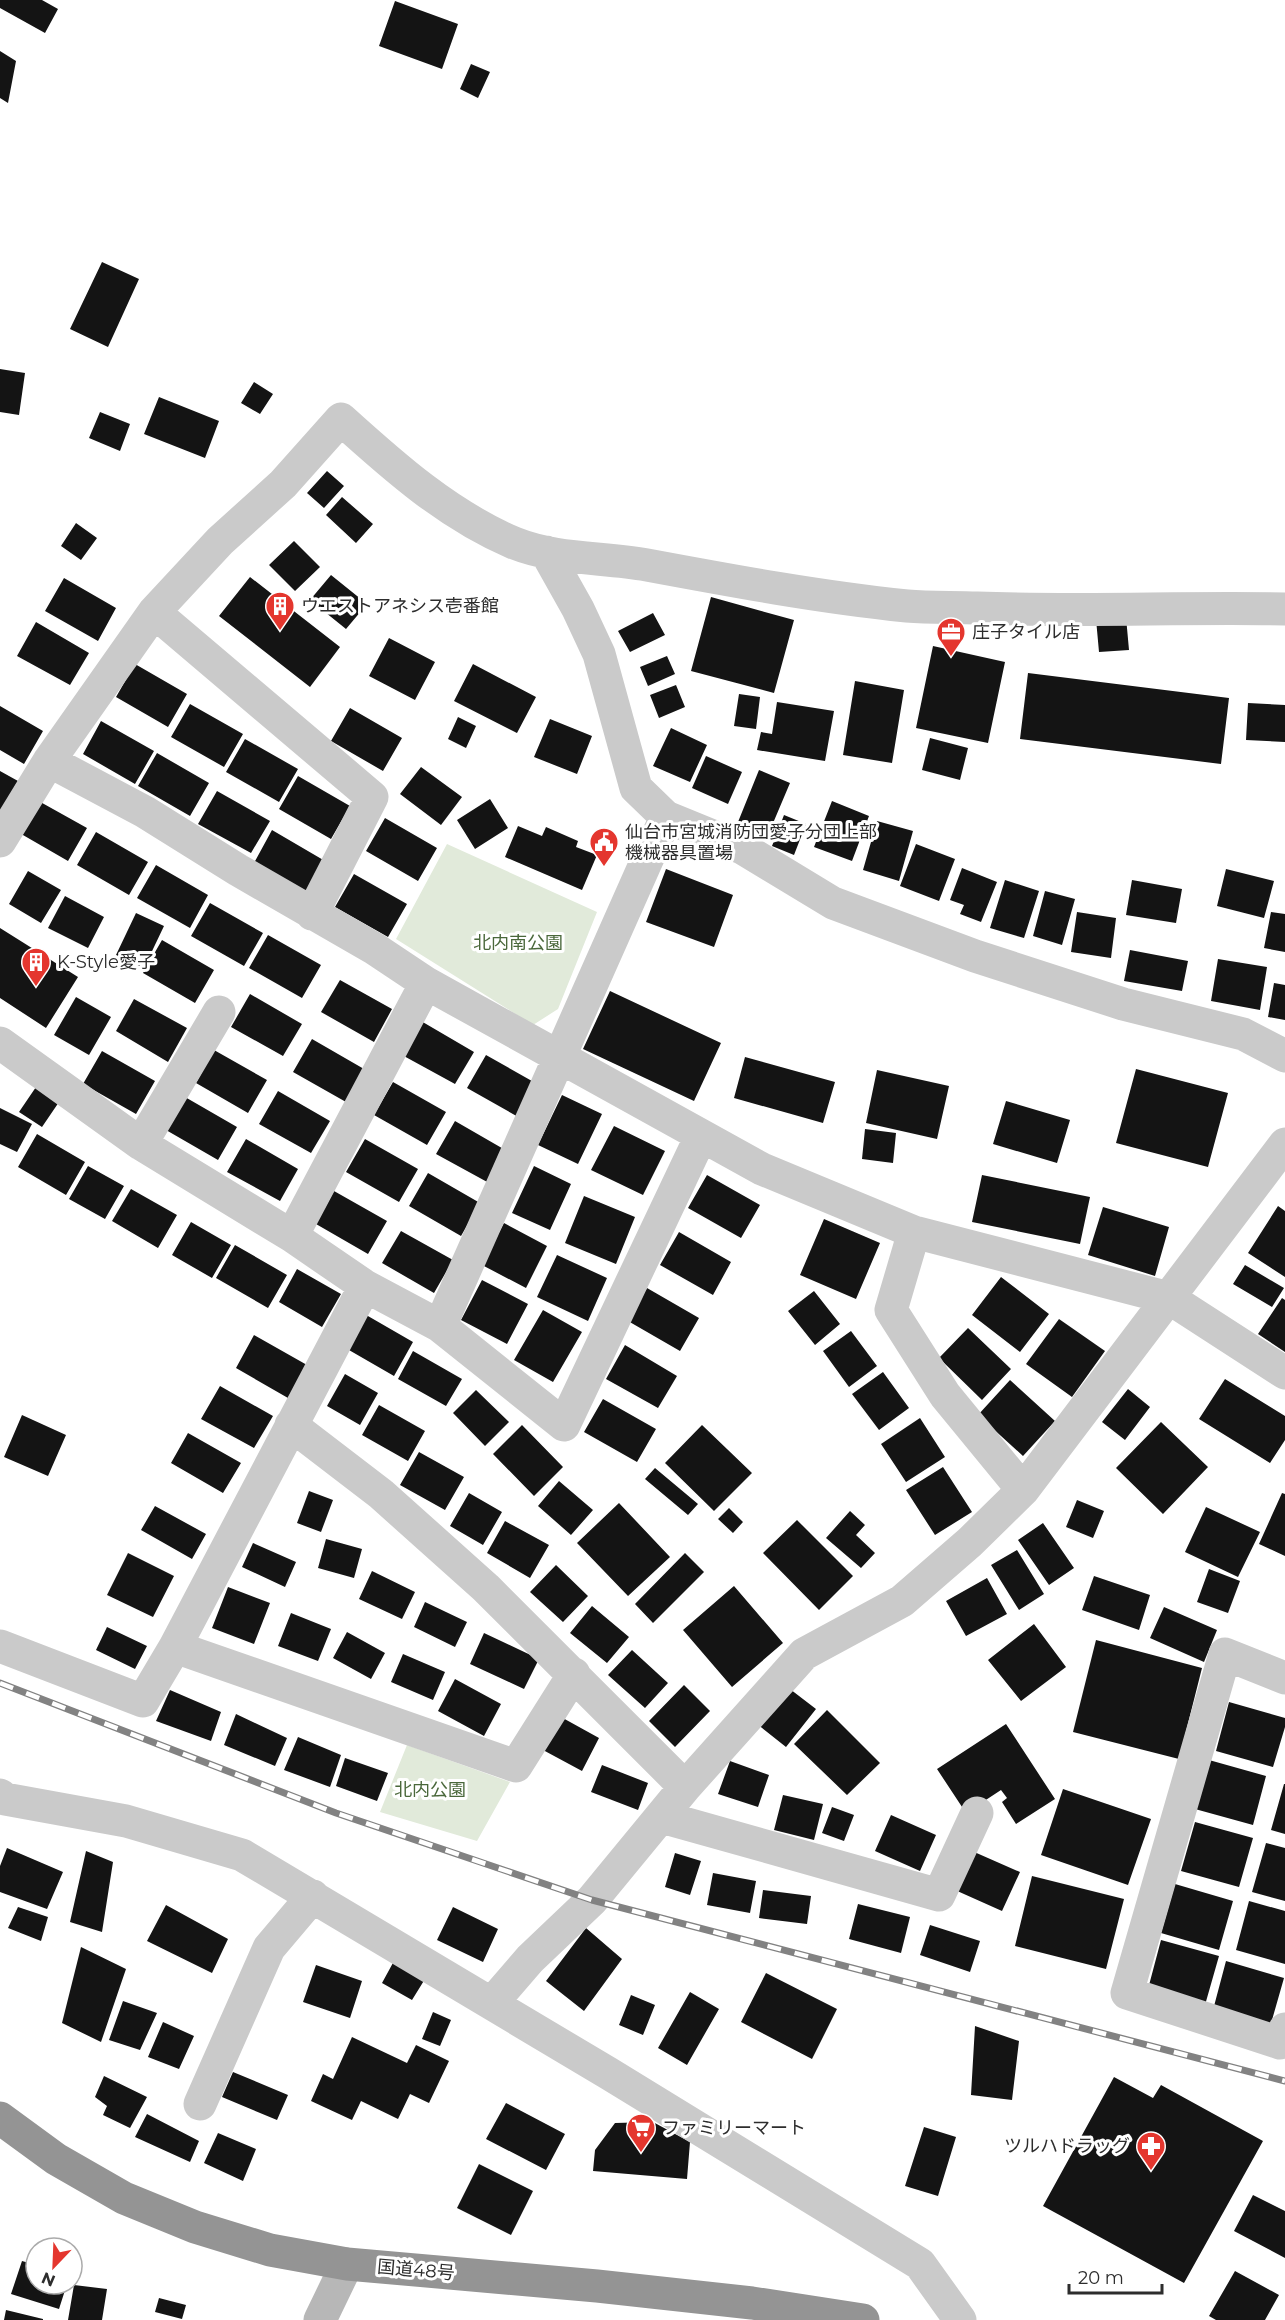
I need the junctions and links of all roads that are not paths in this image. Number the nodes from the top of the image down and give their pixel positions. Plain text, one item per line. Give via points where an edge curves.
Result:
1 (546, 552) junction
2 (1285, 609) edge
3 (154, 612) junction
4 (49, 761) junction
5 (666, 817) junction
6 (0, 841) edge
7 (312, 914) junction
8 (426, 983) junction
9 (219, 1012) dead end
10 (0, 1043) edge
11 (1285, 1056) edge
12 (561, 1057) junction
13 (700, 1136) junction
14 (141, 1143) junction
15 (1285, 1144) edge
16 (914, 1232) junction
17 (292, 1236) junction
18 (365, 1286) junction
19 (1169, 1298) junction
20 (440, 1326) junction
21 (1285, 1373) edge
22 (291, 1425) junction
23 (1023, 1490) junction
24 (0, 1646) edge
25 (175, 1647) junction
26 (574, 1674) junction
27 (1285, 1678) edge
28 (685, 1787) junction
29 (0, 1795) edge
30 (976, 1813) dead end
31 (662, 1817) junction
32 (313, 1896) junction
33 (492, 2003) junction
34 (1285, 2029) edge
35 (200, 2104) dead end
36 (0, 2118) edge
37 (347, 2264) junction
38 (320, 2320) edge
39 (863, 2320) edge
40 (960, 2320) edge

1 - 2 street via 908,606 1056,611
1 - 3 street via 516,544 471,522 428,493 341,419 283,484 220,541
1 - 5 street via 599,654 636,788
3 - 4 street
3 - 7 street via 372,797
4 - 6 street
4 - 7 street via 145,812
5 - 11 street via 742,848 833,903 1123,1005 1243,1034
5 - 12 street
7 - 8 street
8 - 12 street
8 - 17 street
9 - 14 street
10 - 14 street
12 - 13 street
12 - 20 street
13 - 16 street via 762,1169
13 - 20 street via 564,1425
14 - 17 street
15 - 19 street
16 - 19 street
16 - 23 street via 891,1310 945,1395
17 - 18 street
18 - 20 street
18 - 22 street
19 - 21 street
19 - 23 street
22 - 25 street
22 - 26 street via 381,1494
23 - 28 street via 902,1600 804,1654
24 - 25 street via 143,1701
25 - 26 street via 516,1766
26 - 28 street
27 - 34 street via 1225,1654 1127,1993 1280,2043
28 - 31 street
29 - 32 street via 126,1821 242,1854
30 - 31 street via 939,1895
31 - 33 street via 592,1900 530,1959
32 - 33 street
32 - 35 street via 269,1948
33 - 40 street via 920,2264
36 - 37 highway, 国道48号 via 56,2159 124,2198 195,2227 270,2250
37 - 38 street
37 - 39 highway, 国道48号 via 630,2289

